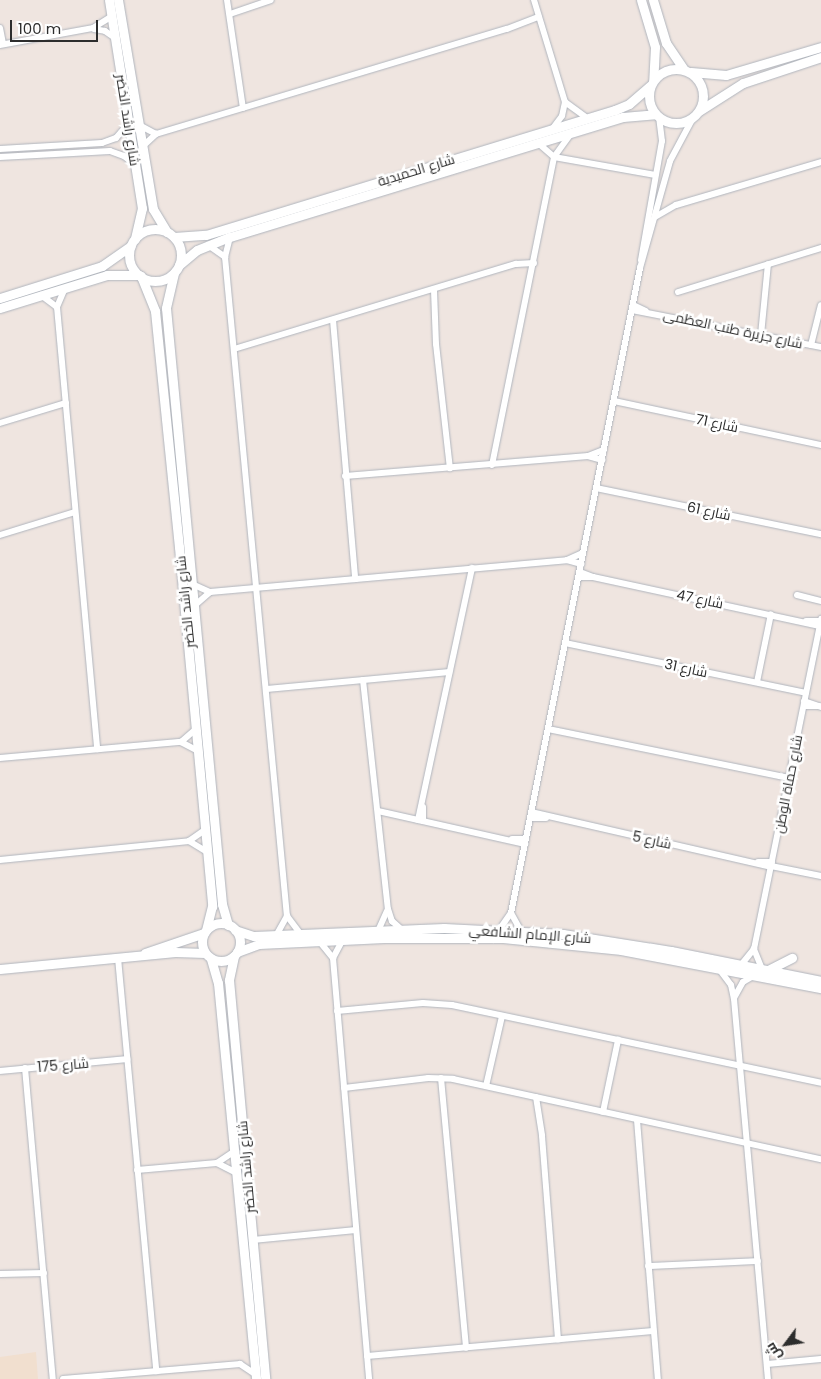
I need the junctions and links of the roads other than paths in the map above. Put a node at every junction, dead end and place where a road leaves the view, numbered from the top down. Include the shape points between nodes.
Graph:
1 (109, 0) edge
2 (118, 0) edge
3 (227, 0) edge
4 (270, 0) edge
5 (534, 0) edge
6 (641, 0) edge
7 (653, 0) edge
8 (229, 12) junction
9 (112, 16) junction
10 (539, 19) junction
11 (0, 28) edge
12 (93, 28) junction
13 (115, 38) junction
14 (2, 44) edge
15 (821, 47) edge
16 (821, 57) edge
17 (686, 71) junction
18 (652, 83) junction
19 (565, 102) junction
20 (245, 107) junction
21 (696, 115) junction
22 (657, 116) junction
23 (587, 118) junction
24 (608, 122) junction
25 (129, 123) junction
26 (139, 125) junction
27 (552, 129) junction
28 (571, 133) junction
29 (156, 134) junction
30 (601, 134) dead end
31 (538, 144) junction
32 (143, 146) junction
33 (47, 147) junction
34 (0, 149) edge
35 (46, 154) junction
36 (0, 157) edge
37 (554, 157) junction
38 (821, 162) edge
39 (136, 165) junction
40 (655, 175) junction
41 (660, 194) junction
42 (676, 206) junction
43 (655, 217) junction
44 (171, 235) junction
45 (230, 237) junction
46 (133, 242) junction
47 (207, 245) junction
48 (821, 248) edge
49 (225, 257) junction
50 (534, 263) junction
51 (768, 264) junction
52 (180, 265) junction
53 (640, 268) junction
54 (174, 273) junction
55 (140, 276) junction
56 (65, 288) junction
57 (431, 291) junction
58 (678, 292) dead end
59 (40, 296) junction
60 (0, 298) edge
61 (821, 305) edge
62 (57, 307) junction
63 (0, 308) edge
64 (632, 308) junction
65 (330, 321) junction
66 (758, 334) junction
67 (816, 346) edge
68 (234, 349) junction
69 (614, 401) junction
70 (66, 403) junction
71 (0, 423) edge
72 (821, 445) edge
73 (604, 450) junction
74 (588, 456) junction
75 (602, 460) junction
76 (494, 465) junction
77 (447, 468) junction
78 (346, 479) junction
79 (596, 488) junction
80 (75, 512) junction
81 (0, 534) edge
82 (821, 534) edge
83 (583, 553) junction
84 (568, 560) junction
85 (581, 564) junction
86 (469, 569) junction
87 (579, 574) junction
88 (355, 579) junction
89 (192, 584) junction
90 (256, 588) junction
91 (210, 592) junction
92 (797, 595) dead end
93 (821, 601) edge
94 (194, 606) junction
95 (771, 614) junction
96 (820, 625) edge
97 (565, 643) junction
98 (449, 672) junction
99 (366, 680) junction
100 (757, 682) junction
101 (267, 689) junction
102 (806, 692) junction
103 (804, 703) junction
104 (820, 706) edge
105 (197, 728) junction
106 (548, 729) junction
107 (181, 742) junction
108 (97, 749) junction
109 (199, 753) junction
110 (0, 758) edge
111 (789, 778) junction
112 (378, 814) junction
113 (531, 815) junction
114 (420, 821) junction
115 (206, 829) junction
116 (189, 841) junction
117 (526, 841) junction
118 (207, 853) junction
119 (0, 860) edge
120 (771, 865) junction
121 (821, 876) edge
122 (388, 910) junction
123 (511, 913) junction
124 (287, 916) junction
125 (232, 928) junction
126 (401, 929) junction
127 (500, 930) junction
128 (205, 931) junction
129 (378, 931) junction
130 (521, 931) junction
131 (300, 933) junction
132 (277, 934) junction
133 (342, 941) junction
134 (320, 942) junction
135 (754, 949) junction
136 (235, 954) junction
137 (136, 956) junction
138 (208, 956) junction
139 (118, 958) junction
140 (332, 958) junction
141 (792, 958) dead end
142 (741, 964) junction
143 (719, 968) junction
144 (0, 969) edge
145 (762, 971) junction
146 (821, 980) edge
147 (821, 988) edge
148 (734, 999) junction
149 (337, 1011) junction
150 (502, 1016) junction
151 (618, 1040) junction
152 (127, 1059) junction
153 (740, 1066) junction
154 (25, 1068) junction
155 (0, 1071) edge
156 (441, 1078) junction
157 (821, 1083) edge
158 (486, 1086) junction
159 (344, 1088) junction
160 (539, 1098) junction
161 (603, 1112) junction
162 (637, 1120) junction
163 (748, 1144) junction
164 (235, 1150) junction
165 (821, 1159) edge
166 (217, 1163) junction
167 (137, 1170) junction
168 (237, 1172) junction
169 (356, 1230) junction
170 (253, 1240) junction
171 (758, 1258) junction
172 (648, 1268) junction
173 (43, 1270) junction
174 (3, 1274) edge
175 (653, 1331) junction
176 (561, 1339) junction
177 (466, 1348) junction
178 (254, 1350) junction
179 (367, 1356) junction
180 (821, 1359) edge
181 (240, 1364) junction
182 (767, 1364) junction
183 (156, 1371) junction
184 (256, 1377) edge
185 (53, 1379) edge
186 (63, 1379) edge
187 (265, 1379) edge
188 (369, 1379) edge
189 (658, 1379) edge
190 (768, 1379) edge

1 - 9 street, شارع راشد الخضر
2 - 26 street, شارع راشد الخضر
3 - 8 street
4 - 8 street
5 - 10 street
6 - 18 street via 654,42
7 - 17 street via 666,43
8 - 20 street
9 - 12 street
9 - 13 street, شارع راشد الخضر
10 - 19 street
10 - 20 street
11 - 14 street
12 - 13 street
12 - 14 street
13 - 25 street, شارع راشد الخضر
15 - 17 street via 726,75
16 - 21 street via 743,83
17 - 18 street via 665,71
17 - 21 street via 699,81 702,90 703,100
18 - 22 street via 649,103
18 - 23 street, شارع الحميدية via 629,104
19 - 23 street
19 - 27 street via 562,116
20 - 29 street
21 - 22 street via 677,123
21 - 41 street via 674,151
22 - 24 street, شارع الحميدية via 634,114
22 - 40 street via 662,141
23 - 27 street, شارع الحميدية
24 - 28 street, شارع الحميدية
24 - 30 street
25 - 33 street via 120,135 107,142
25 - 39 street, شارع راشد الخضر
26 - 29 street
26 - 32 street, شارع راشد الخضر
27 - 44 street, شارع الحميدية via 206,234
28 - 31 street, شارع الحميدية
28 - 37 street
29 - 32 street
31 - 37 street
31 - 45 street, شارع الحميدية
32 - 44 street, شارع راشد الخضر via 153,208
33 - 34 street
33 - 35 street
35 - 36 street
35 - 39 street via 110,152 124,156
37 - 40 street
37 - 50 street
38 - 42 street
39 - 46 street, شارع راشد الخضر via 142,208
40 - 53 street
41 - 42 street via 665,201
41 - 43 street
42 - 43 street
43 - 53 street
44 - 46 street via 150,230
44 - 52 street via 181,250
45 - 47 street, شارع الحميدية
45 - 49 street
46 - 55 street via 130,258
46 - 60 street via 102,266
47 - 49 street
47 - 52 street, شارع الحميدية
48 - 51 street
49 - 68 street
50 - 57 street via 516,264
50 - 76 street
51 - 58 street
51 - 66 street
52 - 54 street
53 - 64 street
54 - 55 street via 154,281
54 - 89 street, شارع راشد الخضر via 166,308
55 - 56 street via 115,274
55 - 105 street, شارع راشد الخضر via 155,311
56 - 59 street
56 - 62 street
57 - 65 street
57 - 77 street
59 - 62 street
59 - 63 street
61 - 67 street
62 - 70 street
64 - 66 street, شارع جزيرة طنب العظمى
64 - 69 street
65 - 68 street
65 - 78 street
66 - 67 street, شارع جزيرة طنب العظمى
68 - 90 street
69 - 72 street, شارع 71
69 - 73 street
70 - 71 street
70 - 80 street
73 - 74 street
73 - 75 street
74 - 75 street
74 - 76 street
75 - 79 street
76 - 77 street
77 - 78 street
78 - 88 street
79 - 82 street, شارع 61
79 - 83 street
80 - 81 street
80 - 108 street
83 - 84 street
83 - 85 street
84 - 85 street
84 - 86 street
85 - 87 street
86 - 88 street
86 - 98 street
87 - 95 street, شارع 47
87 - 97 street
88 - 90 street
89 - 91 street
89 - 94 street, شارع راشد الخضر
90 - 91 street
90 - 101 street
91 - 94 street
92 - 93 street
94 - 125 street, شارع راشد الخضر via 222,904
95 - 96 street, شارع 47
95 - 100 street
96 - 102 street, شارع حماة الوطن
97 - 100 street, شارع 31
97 - 106 street
98 - 99 street
98 - 114 street
99 - 101 street
99 - 112 street
100 - 102 street, شارع 31
101 - 124 street
102 - 103 street, شارع حماة الوطن
103 - 104 street
103 - 111 street, شارع حماة الوطن
105 - 107 street
105 - 109 street, شارع راشد الخضر
106 - 111 street
106 - 113 street
107 - 108 street
107 - 109 street
108 - 110 street
109 - 115 street, شارع راشد الخضر
111 - 120 street, شارع حماة الوطن
112 - 114 street
112 - 122 street
113 - 117 street
113 - 120 street, شارع 5
114 - 117 street
115 - 116 street
115 - 118 street, شارع راشد الخضر
116 - 118 street
116 - 119 street
117 - 123 street
118 - 128 street, شارع راشد الخضر via 212,906
120 - 121 street, شارع 5
120 - 135 street, شارع حماة الوطن
122 - 126 street via 392,921
122 - 129 street
123 - 127 street
123 - 130 street
124 - 131 street
124 - 132 street
125 - 128 street via 214,925
125 - 132 street, شارع الإمام الشافعي via 250,935
125 - 136 street via 239,941
126 - 127 street, شارع الإمام الشافعي
126 - 129 street, شارع الإمام الشافعي
127 - 130 street, شارع الإمام الشافعي
128 - 137 street
128 - 138 street via 202,945
129 - 131 street, شارع الإمام الشافعي
130 - 142 street, شارع الإمام الشافعي via 622,942
131 - 132 street, شارع الإمام الشافعي
133 - 134 street, شارع الإمام الشافعي
133 - 140 street
133 - 143 street, شارع الإمام الشافعي via 444,936 533,940 621,950
134 - 136 street, شارع الإمام الشافعي via 254,945
134 - 140 street
135 - 142 street, شارع حماة الوطن
135 - 145 street
136 - 138 street via 225,961
136 - 170 street, شارع راشد الخضر via 229,980
137 - 138 street
137 - 139 street
138 - 164 street, شارع راشد الخضر via 218,983
139 - 144 street
139 - 152 street
140 - 149 street
141 - 145 street
142 - 145 street, شارع الإمام الشافعي
143 - 145 street, شارع الإمام الشافعي
143 - 148 street via 727,978
145 - 146 street, شارع الإمام الشافعي
145 - 147 street, شارع الإمام الشافعي
145 - 148 street via 743,982
148 - 153 street
149 - 150 street via 433,1003
149 - 159 street
150 - 151 street
150 - 158 street
151 - 153 street
151 - 161 street
152 - 154 street, شارع 175
152 - 167 street
153 - 157 street
153 - 163 street
154 - 155 street, شارع 175
154 - 173 street
156 - 158 street
156 - 159 street
156 - 177 street
158 - 160 street
159 - 169 street
160 - 161 street
160 - 176 street
161 - 162 street
162 - 163 street
162 - 172 street
163 - 165 street
163 - 171 street
164 - 166 street
164 - 168 street, شارع راشد الخضر
166 - 167 street
166 - 168 street
167 - 183 street
168 - 178 street, شارع راشد الخضر
169 - 170 street
169 - 179 street
170 - 187 street, شارع راشد الخضر
171 - 172 street
171 - 182 street
172 - 175 street
173 - 174 street
173 - 185 street
175 - 176 street
175 - 189 street
176 - 177 street
177 - 179 street
178 - 181 street
178 - 184 street, شارع راشد الخضر
179 - 188 street
180 - 182 street
181 - 183 street
181 - 184 street
182 - 190 street
183 - 186 street

